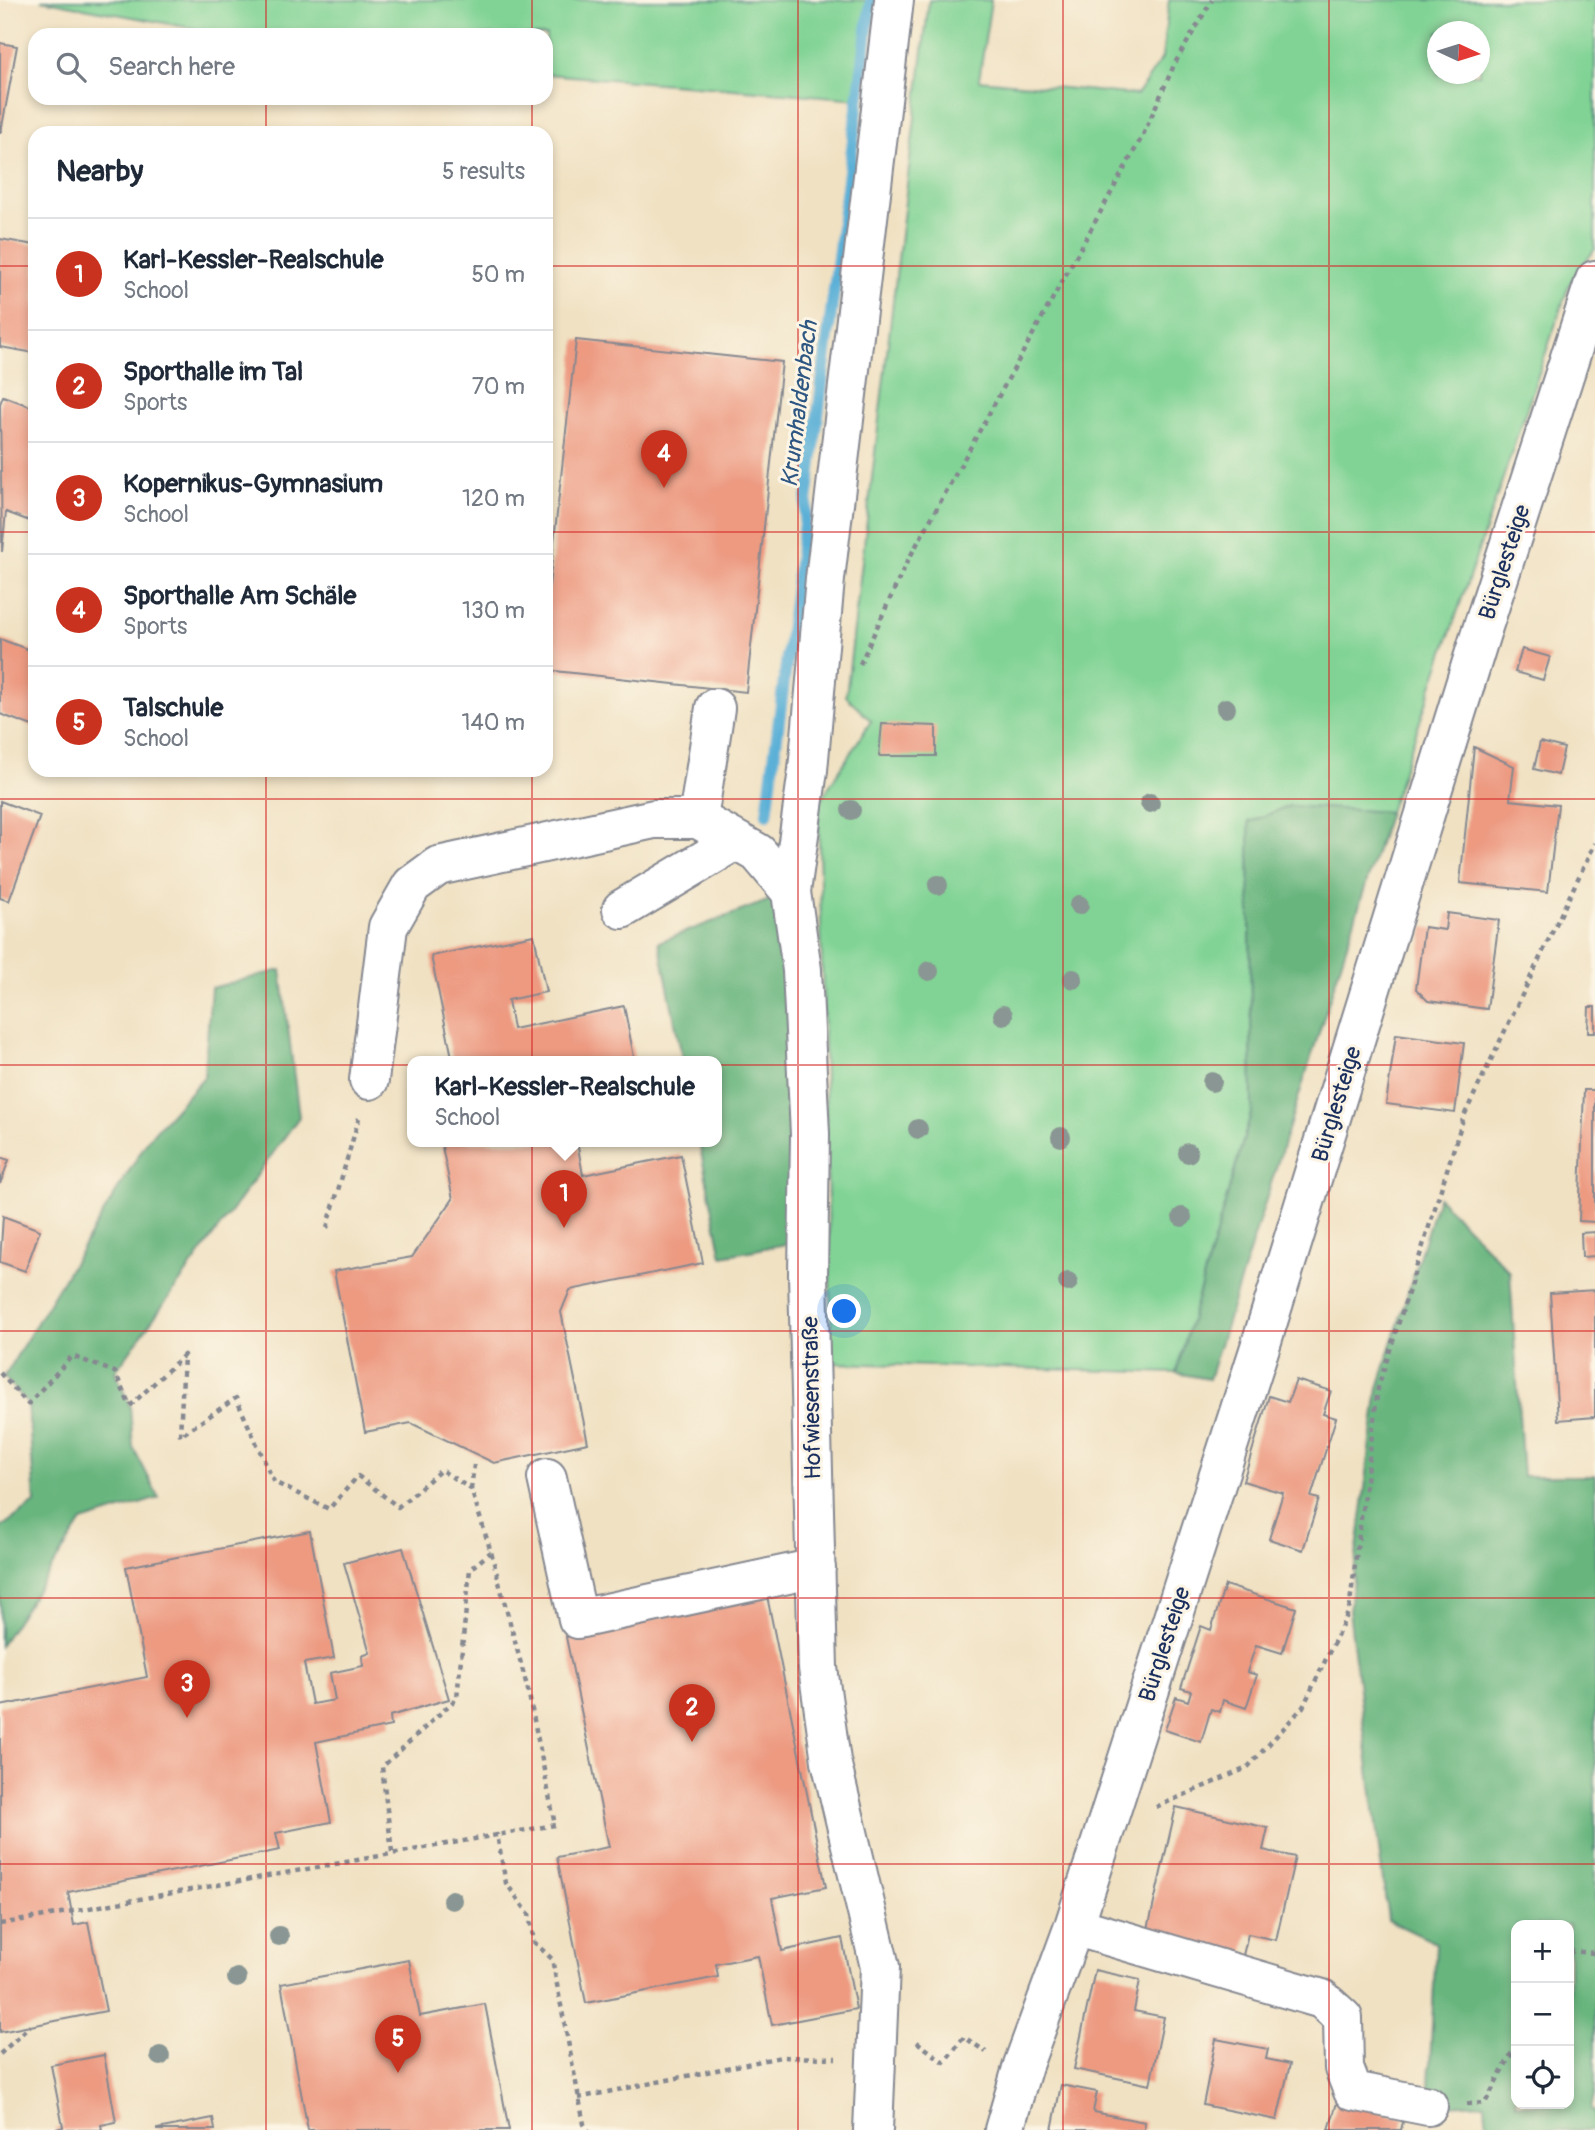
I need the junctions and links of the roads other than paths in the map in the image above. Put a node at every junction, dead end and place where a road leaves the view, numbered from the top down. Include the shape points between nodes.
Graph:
1 (894, 0) edge
2 (1595, 280) edge
3 (715, 708) dead end
4 (698, 819) junction
5 (736, 841) junction
6 (791, 892) junction
7 (621, 909) dead end
8 (369, 1080) road end
9 (547, 1478) dead end
10 (816, 1569) junction
11 (1074, 1926) junction
12 (1428, 2106) dead end
13 (873, 2130) edge
14 (1004, 2130) edge

1 - 6 street, Hofwiesenstraße
2 - 11 street, Bürglesteige
3 - 4 street
4 - 5 street
4 - 8 street via 654,819 438,866 412,885 388,927
5 - 6 street via 758,853
5 - 7 street
6 - 10 street, Hofwiesenstraße via 802,970 810,1134 808,1275
9 - 10 street via 578,1619
10 - 13 street, Hofwiesenstraße via 818,1668 831,1761 880,1967
11 - 12 street via 1322,1999 1343,2018 1344,2068 1353,2091
11 - 14 street, Bürglesteige

